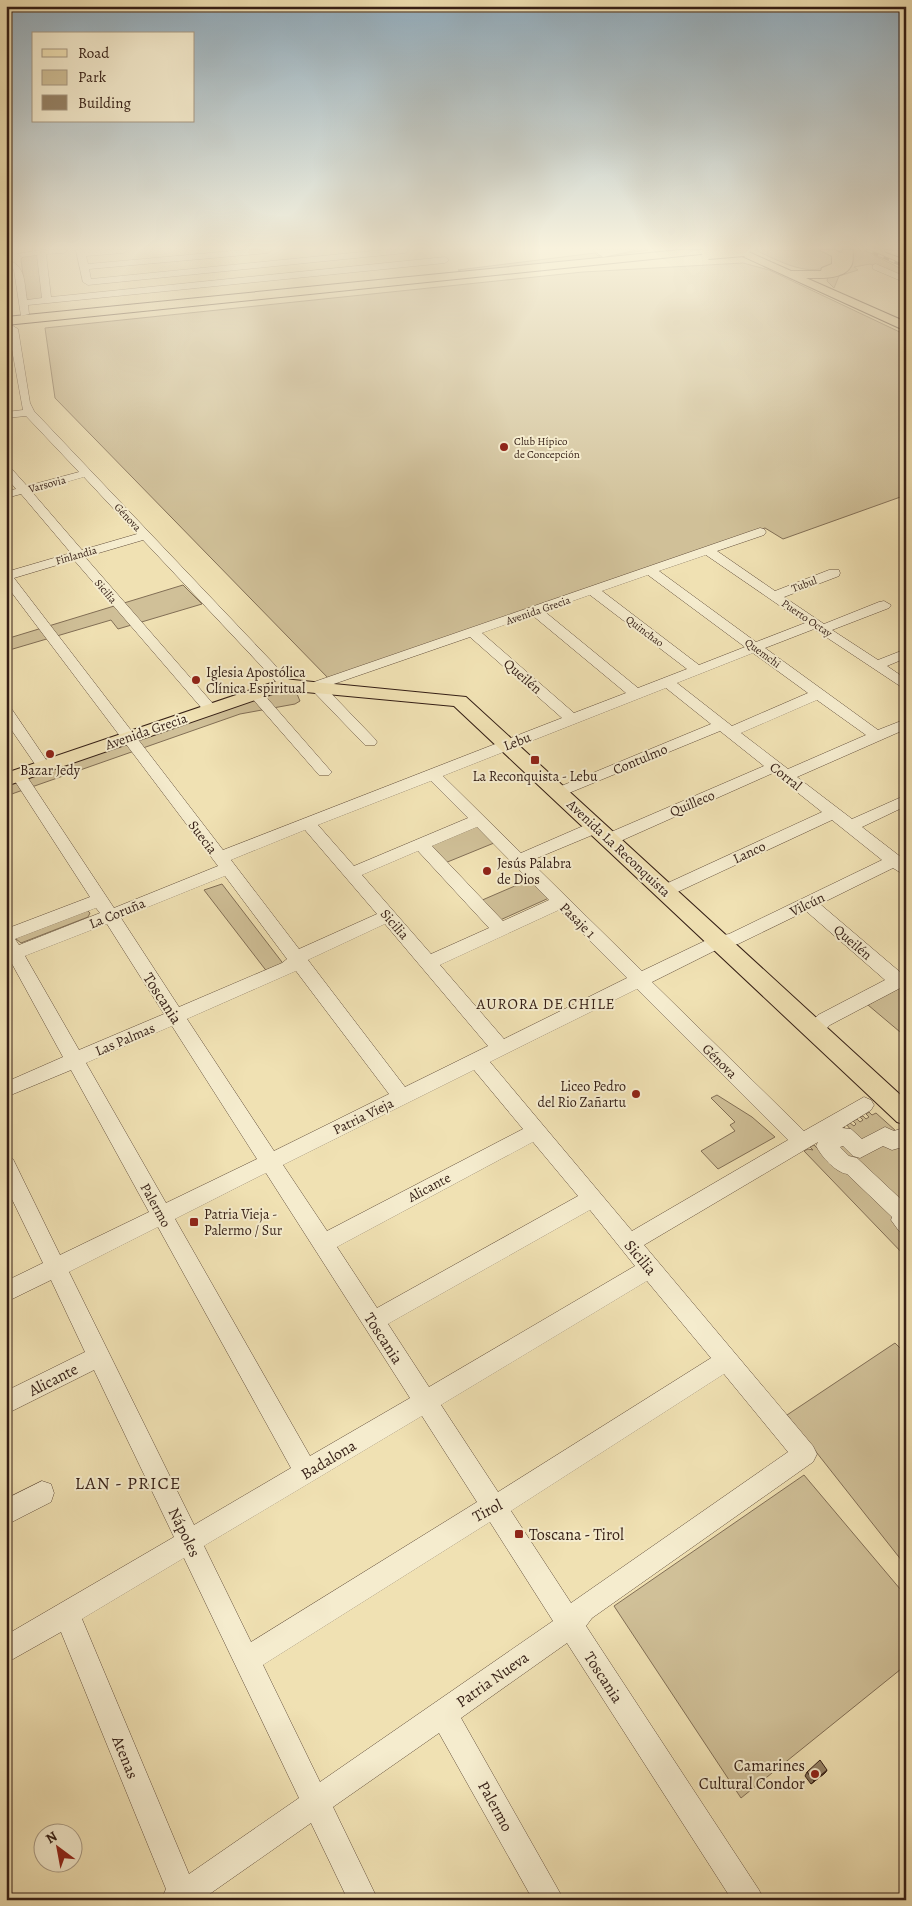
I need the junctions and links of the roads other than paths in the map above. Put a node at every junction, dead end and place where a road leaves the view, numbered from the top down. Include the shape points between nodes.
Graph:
1 (10, 339) edge
2 (12, 355) edge
3 (29, 412) junction
4 (6, 415) edge
5 (6, 469) edge
6 (87, 474) junction
7 (24, 490) junction
8 (6, 495) edge
9 (760, 532) dead end
10 (146, 535) junction
11 (708, 551) junction
12 (78, 555) junction
13 (650, 571) junction
14 (834, 573) dead end
15 (6, 576) edge
16 (593, 591) junction
17 (774, 596) junction
18 (884, 605) dead end
19 (535, 612) junction
20 (819, 626) junction
21 (474, 633) junction
22 (755, 648) junction
23 (906, 653) edge
24 (876, 666) junction
25 (697, 670) junction
26 (667, 682) junction
27 (286, 684) junction
28 (316, 686) junction
29 (906, 686) edge
30 (255, 693) junction
31 (636, 694) junction
32 (819, 694) junction
33 (210, 709) junction
34 (6, 711) edge
35 (572, 719) junction
36 (906, 723) edge
37 (726, 728) junction
38 (876, 736) junction
39 (128, 737) junction
40 (370, 742) dead end
41 (508, 744) junction
42 (44, 767) junction
43 (780, 771) junction
44 (324, 772) dead end
45 (433, 774) junction
46 (13, 778) edge
47 (559, 792) junction
48 (906, 800) edge
49 (833, 813) junction
50 (479, 820) junction
51 (308, 823) junction
52 (850, 826) junction
53 (603, 833) junction
54 (421, 844) junction
55 (519, 860) junction
56 (223, 864) junction
57 (900, 866) edge
58 (351, 873) junction
59 (665, 890) junction
60 (100, 900) junction
61 (560, 902) junction
62 (808, 903) junction
63 (110, 916) junction
64 (388, 916) junction
65 (500, 929) junction
66 (719, 941) junction
67 (8, 946) edge
68 (298, 961) junction
69 (428, 963) junction
70 (902, 979) edge
71 (639, 980) junction
72 (175, 1017) junction
73 (814, 1029) junction
74 (501, 1048) junction
75 (75, 1060) junction
76 (477, 1060) junction
77 (6, 1090) edge
78 (402, 1097) junction
79 (864, 1105) dead end
80 (906, 1115) edge
81 (536, 1131) junction
82 (802, 1142) junction
83 (906, 1142) edge
84 (269, 1162) junction
85 (6, 1165) edge
86 (593, 1198) junction
87 (162, 1215) junction
88 (906, 1225) edge
89 (630, 1243) junction
90 (322, 1244) junction
91 (56, 1267) junction
92 (650, 1268) junction
93 (6, 1292) edge
94 (373, 1321) junction
95 (99, 1356) junction
96 (727, 1360) junction
97 (425, 1402) junction
98 (6, 1403) edge
99 (805, 1454) joint
100 (306, 1472) junction
101 (42, 1493) dead end
102 (493, 1507) junction
103 (6, 1513) edge
104 (189, 1542) junction
105 (68, 1614) junction
106 (570, 1624) junction
107 (6, 1650) edge
108 (247, 1660) junction
109 (443, 1713) junction
110 (316, 1802) junction
111 (181, 1898) edge
112 (363, 1900) edge
113 (549, 1900) edge
114 (749, 1900) edge

1 - 2 street, Génova
2 - 3 street, Génova
3 - 4 street
3 - 6 street, Génova
5 - 7 street, Sicilia
6 - 7 street, Varsovia
6 - 10 street, Génova
7 - 8 street, Varsovia
7 - 12 street, Sicilia
9 - 11 street, Avenida Grecia
10 - 12 street, Finlandia
10 - 27 street, Génova
11 - 13 street, Avenida Grecia
11 - 17 street, Puerto Octay
12 - 15 street, Finlandia
12 - 33 street, Sicilia via 113,600 138,624
13 - 16 street, Avenida Grecia
13 - 22 street, Quemchi
14 - 17 street, Tubul
15 - 39 street, Suecia
16 - 19 street, Avenida Grecia
16 - 25 street, Quinchao
17 - 20 street, Puerto Octay
18 - 20 street, Lebu
19 - 21 street, Avenida Grecia
19 - 31 street
20 - 22 street, Lebu
20 - 24 street, Puerto Octay
21 - 28 street, Avenida Grecia
21 - 35 street, Queilén
22 - 25 street, Lebu
22 - 32 street, Quemchi
23 - 24 street
24 - 29 street, Puerto Octay
25 - 26 street, Lebu
26 - 31 street, Lebu
26 - 37 street, Corral
27 - 28 main road, Avenida La Reconquista
27 - 30 main road, Avenida Grecia
28 - 40 street
28 - 41 main road, Avenida La Reconquista via 459,702
30 - 33 main road, Avenida Grecia
30 - 44 street
31 - 35 street, Lebu
32 - 37 street, Contulmo
32 - 38 street, Quemchi
33 - 39 main road, Avenida Grecia
34 - 42 street
35 - 41 street, Lebu
36 - 38 street, Quilleco
37 - 43 street, Corral
37 - 47 street, Contulmo
38 - 43 street, Quilleco
39 - 42 main road, Avenida Grecia
39 - 56 street, Suecia
41 - 45 street, Lebu
41 - 47 main road, Avenida La Reconquista
42 - 46 main road, Avenida Grecia
43 - 49 street, Corral
43 - 53 street, Quilleco
45 - 50 street, Pasaje 1
45 - 51 street, Lebu
46 - 60 street, Toscania
47 - 53 main road, Avenida La Reconquista
48 - 52 street
49 - 52 street, Corral
49 - 59 street, Lanco
50 - 54 street
50 - 55 street, Pasaje 1
51 - 56 street, Lebu
51 - 58 street, Sicilia
52 - 57 street, Corral
53 - 55 street, Quilleco
53 - 59 main road, Avenida La Reconquista
54 - 58 street
54 - 65 street
55 - 61 street, Pasaje 1
56 - 63 street, La Coruña
56 - 68 street, Suecia
57 - 62 street, Vilcún
58 - 64 street, Sicilia
59 - 66 main road, Avenida La Reconquista
60 - 63 street, Toscania
60 - 67 street, La Coruña
61 - 65 street
61 - 71 street, Pasaje 1
62 - 66 street, Vilcún via 732,940
62 - 70 street, Queilén
63 - 67 street, La Coruña
63 - 72 street, Toscania
64 - 68 street via 304,954
64 - 69 street, Sicilia
65 - 69 street
66 - 71 street, Patria Vieja
66 - 73 main road, Avenida La Reconquista
67 - 75 street, Palermo
68 - 72 street, Las Palmas
68 - 78 street, Suecia
69 - 74 street, Sicilia
70 - 73 street via 824,1020
71 - 74 street, Patria Vieja
71 - 82 street, Génova
72 - 75 street, Las Palmas
72 - 84 street, Toscania
73 - 80 main road, Avenida La Reconquista
74 - 76 street, Patria Vieja
75 - 77 street, Las Palmas
75 - 87 street, Palermo
76 - 78 street, Patria Vieja
76 - 81 street, Sicilia
78 - 84 street, Patria Vieja
79 - 82 street
81 - 86 street, Sicilia
81 - 90 street, Alicante
82 - 89 street
83 - 88 street via 900,1137 892,1142 885,1135 860,1150 844,1135 826,1146 906,1217 901,1220
84 - 87 street, Patria Vieja
84 - 90 street, Toscania
85 - 91 street, Nápoles
86 - 89 street, Sicilia
86 - 94 street
87 - 91 street, Patria Vieja
87 - 100 street, Palermo
89 - 92 street, Sicilia
90 - 94 street, Toscania
91 - 93 street, Patria Vieja
91 - 95 street, Nápoles
92 - 96 street, Sicilia
92 - 97 street, Badalona
94 - 97 street, Toscania
95 - 98 street, Alicante
95 - 104 street, Nápoles
96 - 99 street, Sicilia
96 - 102 street, Tirol
97 - 100 street, Badalona
97 - 102 street, Toscania
99 - 106 street, Patria Nueva via 583,1609
100 - 104 street, Badalona
101 - 103 street
102 - 106 street, Toscania
102 - 108 street, Tirol
104 - 105 street, Badalona
104 - 108 street, Nápoles
105 - 107 street, Badalona
105 - 111 street, Atenas
106 - 109 street, Patria Nueva
106 - 114 street, Toscania
108 - 110 street, Nápoles
109 - 110 street, Patria Nueva
109 - 113 street, Palermo
110 - 111 street, Patria Nueva
110 - 112 street, Nápoles

